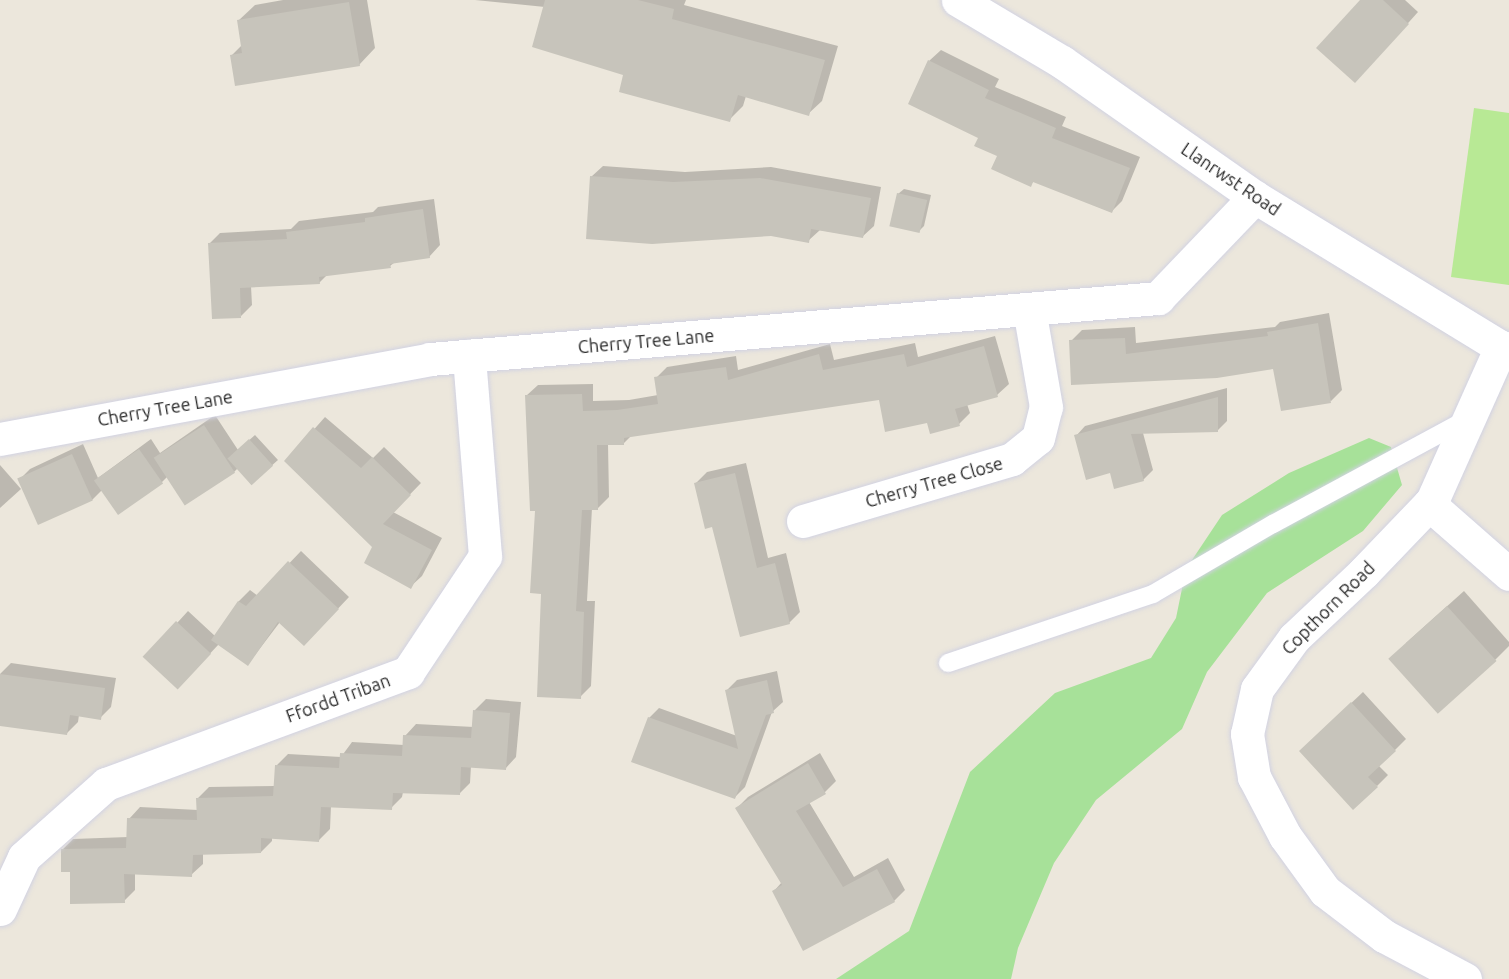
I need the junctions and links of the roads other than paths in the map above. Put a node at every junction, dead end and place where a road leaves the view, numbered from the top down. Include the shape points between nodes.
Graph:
1 (958, 0) edge
2 (1255, 197) junction
3 (1029, 309) junction
4 (1505, 348) edge
5 (469, 356) junction
6 (1470, 418) junction
7 (0, 438) edge
8 (1429, 504) junction
9 (803, 521) dead end
10 (1509, 574) edge
11 (948, 663) dead end
12 (0, 909) edge
13 (1465, 979) edge

1 - 2 street, Llanrwst Road via 1062,62
2 - 3 street, Cherry Tree Lane via 1158,298
2 - 4 street, Llanrwst Road
3 - 5 street, Cherry Tree Lane
3 - 9 street, Cherry Tree Close via 1046,407 1038,438 1012,459
4 - 6 street, Copthorn Road
5 - 7 street, Cherry Tree Lane via 430,359
5 - 12 street, Ffordd Triban via 485,555 408,672 105,784 24,858
6 - 8 street, Copthorn Road
6 - 11 lane via 1153,594
8 - 10 street
8 - 13 street, Copthorn Road via 1294,638 1257,689 1247,734 1254,777 1285,836 1325,891 1384,936

